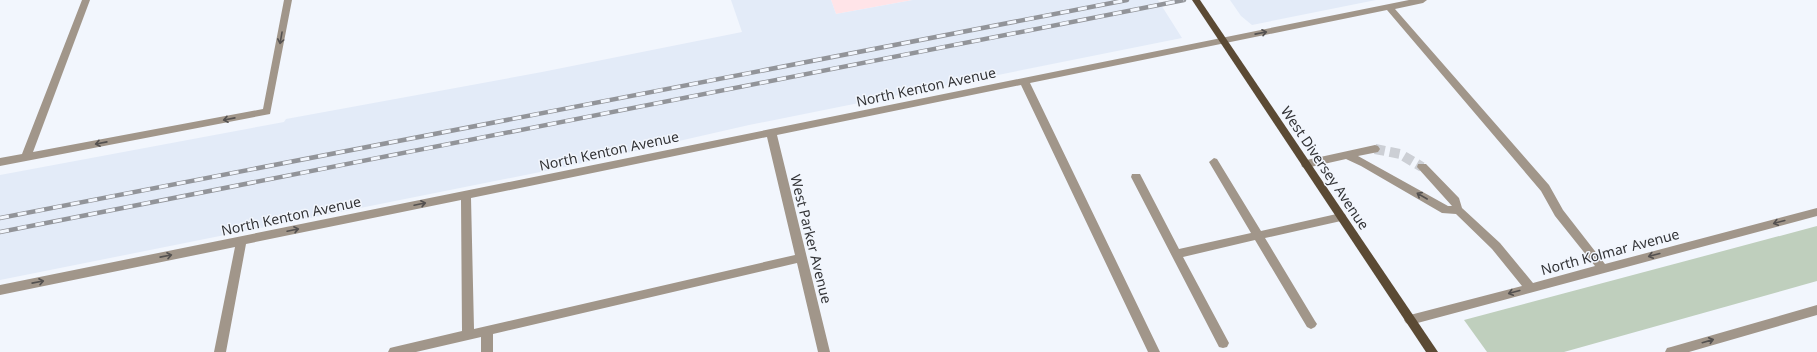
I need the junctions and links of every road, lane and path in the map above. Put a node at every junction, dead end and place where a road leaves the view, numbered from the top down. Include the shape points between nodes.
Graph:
1 (86, 0) edge
2 (288, 0) edge
3 (1196, 0) edge
4 (1423, 0) edge
5 (1389, 7) junction
6 (1223, 41) junction
7 (1024, 81) junction
8 (771, 132) junction
9 (1375, 149) tunnel mouth
10 (1346, 155) junction
11 (26, 157) junction
12 (0, 162) edge
13 (1214, 162) dead end
14 (1306, 164) junction
15 (1422, 167) tunnel mouth
16 (1136, 177) dead end
17 (466, 195) junction
18 (1458, 210) junction
19 (1817, 212) edge
20 (1341, 216) junction
21 (1258, 236) junction
22 (241, 241) junction
23 (1176, 254) junction
24 (801, 258) junction
25 (1603, 269) junction
26 (1531, 288) junction
27 (0, 290) edge
28 (1817, 310) edge
29 (1410, 320) junction
30 (1311, 324) dead end
31 (487, 330) junction
32 (468, 335) junction
33 (1223, 343) dead end
34 (220, 352) edge
35 (394, 352) edge
36 (487, 352) edge
37 (824, 352) edge
38 (1154, 352) edge
39 (1432, 352) edge
40 (1671, 352) edge

1 - 11 street
2 -> 11 street via 267,112
3 - 6 main road, West Diversey Avenue
4 - 5 street, North Kenton Avenue
6 -> 5 street, North Kenton Avenue
5 - 25 street via 1545,188 1559,213
6 - 7 street, North Kenton Avenue
6 - 14 main road, West Diversey Avenue
7 - 8 street, North Kenton Avenue
7 - 38 street
8 - 17 street, North Kenton Avenue
8 - 24 street, West Parker Avenue
9 - 10 street
10 - 14 street
18 -> 10 street via 1446,210
11 - 12 street
13 - 21 street
14 - 20 main road, West Diversey Avenue
15 - 18 street via 1455,201
16 - 23 street
22 -> 17 street, North Kenton Avenue
17 - 32 street
18 - 26 street via 1496,246
19 -> 25 street, North Kolmar Avenue
20 - 21 street
20 - 29 main road, West Diversey Avenue
21 - 23 street
21 - 30 street
27 -> 22 street, North Kenton Avenue
22 - 34 street
23 - 33 street
24 - 31 street
24 - 37 street, West Parker Avenue
25 - 26 street, North Kolmar Avenue
26 -> 29 street, North Kolmar Avenue
40 -> 28 street
29 - 39 main road, West Diversey Avenue
31 - 32 street
31 - 36 street
32 - 35 street

